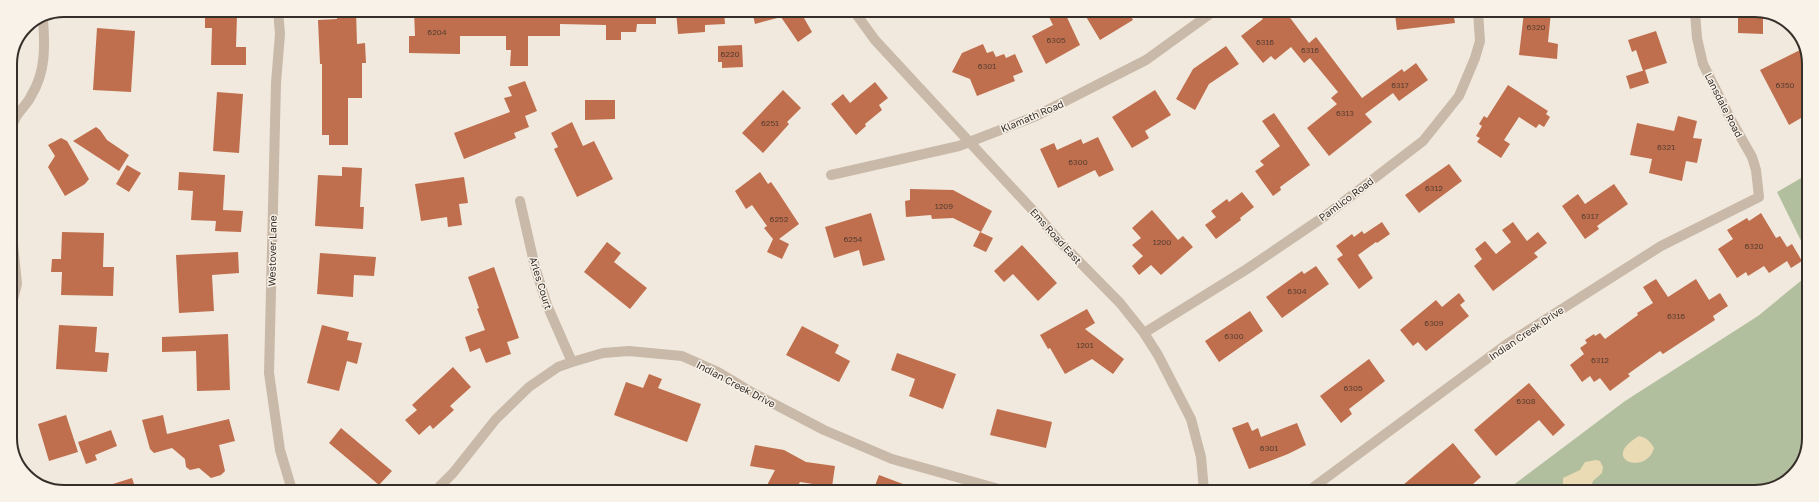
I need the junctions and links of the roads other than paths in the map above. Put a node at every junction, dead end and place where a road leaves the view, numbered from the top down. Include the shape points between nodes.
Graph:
1 (279, 17) edge
2 (858, 17) edge
3 (1206, 17) edge
4 (1478, 17) edge
5 (1695, 17) edge
6 (43, 22) edge
7 (17, 115) edge
8 (969, 142) junction
9 (831, 175) dead end
10 (1759, 197) joint
11 (520, 201) dead end
12 (1144, 333) junction
13 (572, 362) junction
14 (290, 485) edge
15 (441, 485) edge
16 (985, 485) edge
17 (1203, 485) edge
18 (1316, 485) edge

1 - 14 street, Westover Lane via 269,373 280,450
2 - 8 street, Ems Road East via 875,40
3 - 8 street, Klamath Road via 1146,60 1120,74 1036,116
4 - 12 street, Pamlico Road via 1480,41 1459,96 1423,141 1325,216 1247,269
5 - 10 street, Lansdale Road via 1703,64 1752,157
6 - 7 street via 45,46 39,82
8 - 9 street, Klamath Road
8 - 12 street, Ems Road East via 1059,241 1120,303
10 - 18 street, Indian Creek Drive via 1661,246 1507,344
11 - 13 street, Arles Court via 547,305
12 - 17 street, Ems Road East via 1191,419 1201,457
13 - 15 street, Indian Creek Drive via 558,367 529,387 496,418
13 - 16 street, Indian Creek Drive via 603,352 629,351 682,356 718,372 824,430 892,459

